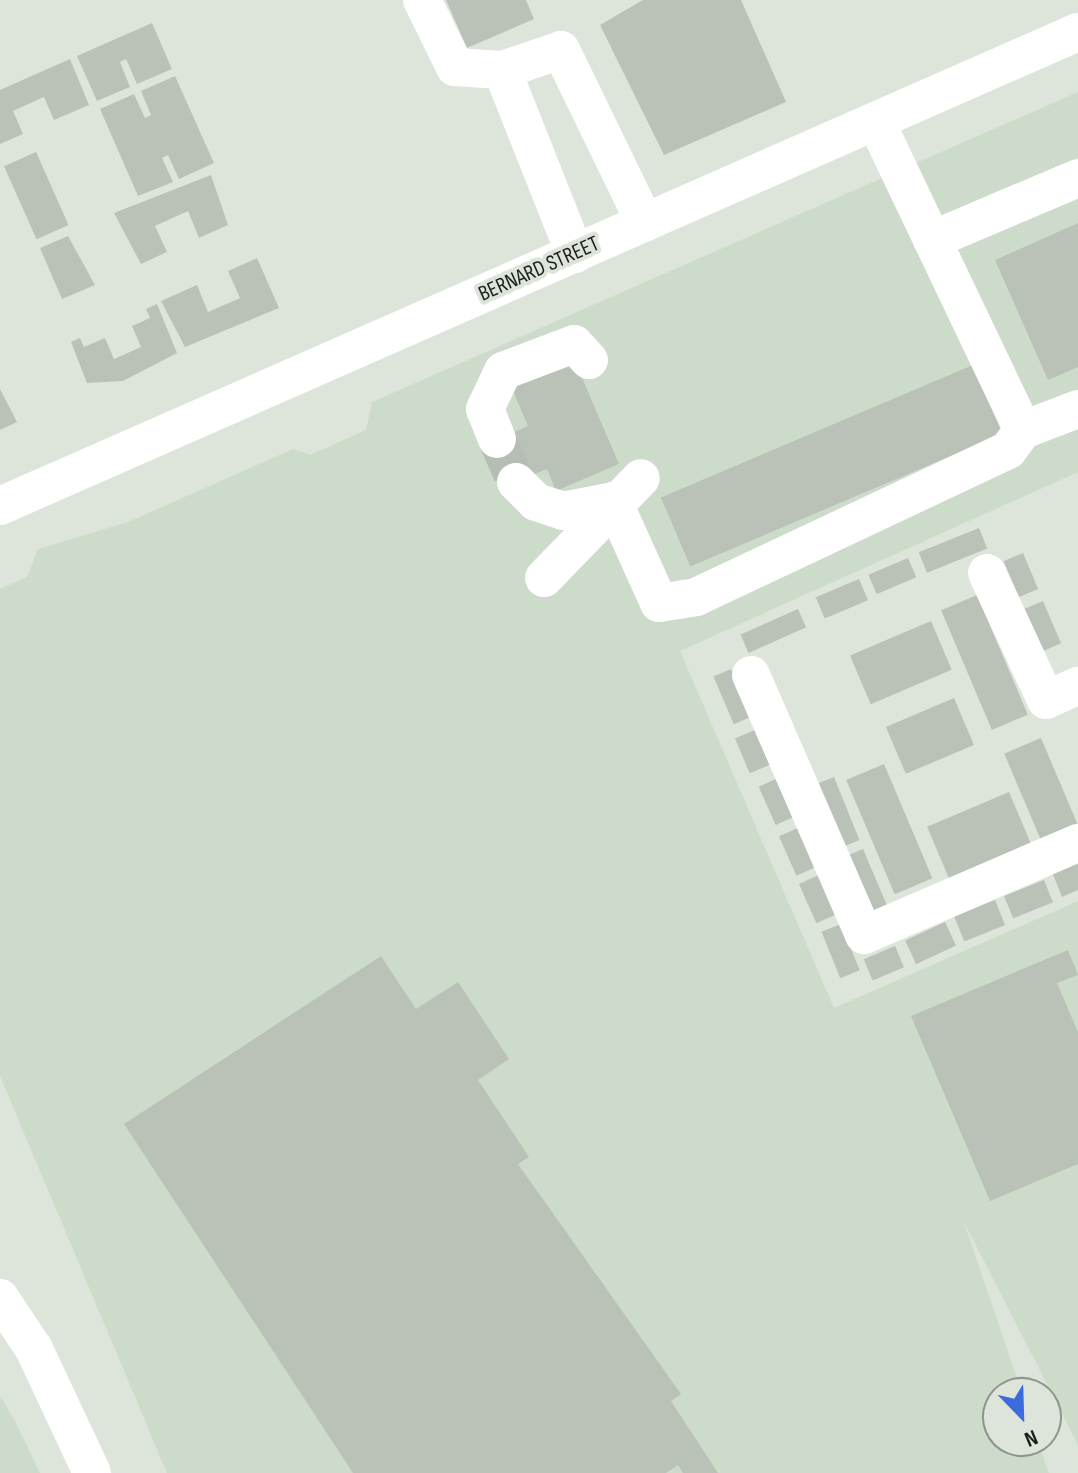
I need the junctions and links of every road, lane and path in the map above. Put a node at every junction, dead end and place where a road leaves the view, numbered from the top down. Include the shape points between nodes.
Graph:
1 (422, 0) edge
2 (1078, 32) edge
3 (502, 70) junction
4 (876, 122) junction
5 (1078, 178) edge
6 (645, 223) junction
7 (932, 240) junction
8 (575, 254) junction
9 (589, 360) dead end
10 (1078, 409) edge
11 (1023, 430) junction
12 (497, 439) tunnel mouth
13 (516, 482) tunnel mouth
14 (627, 490) junction
15 (0, 506) edge
16 (987, 573) dead end
17 (544, 578) dead end
18 (751, 675) dead end
19 (1078, 686) edge
20 (1078, 843) edge
21 (0, 1298) edge
22 (92, 1473) edge

1 - 3 street via 455,67
2 - 4 street, BERNARD STREET
3 - 6 street via 561,50
3 - 8 street
4 - 6 street, BERNARD STREET
4 - 7 street
5 - 7 street
6 - 8 street, BERNARD STREET
7 - 11 street
8 - 15 street, BERNARD STREET
9 - 12 street via 574,344 503,371 485,409
10 - 11 street
11 - 14 street via 1008,450 696,597 659,603
13 - 14 street via 536,502 563,511
14 - 17 street
16 - 19 street via 1046,700
18 - 20 street via 864,935
21 - 22 street via 52,1384

